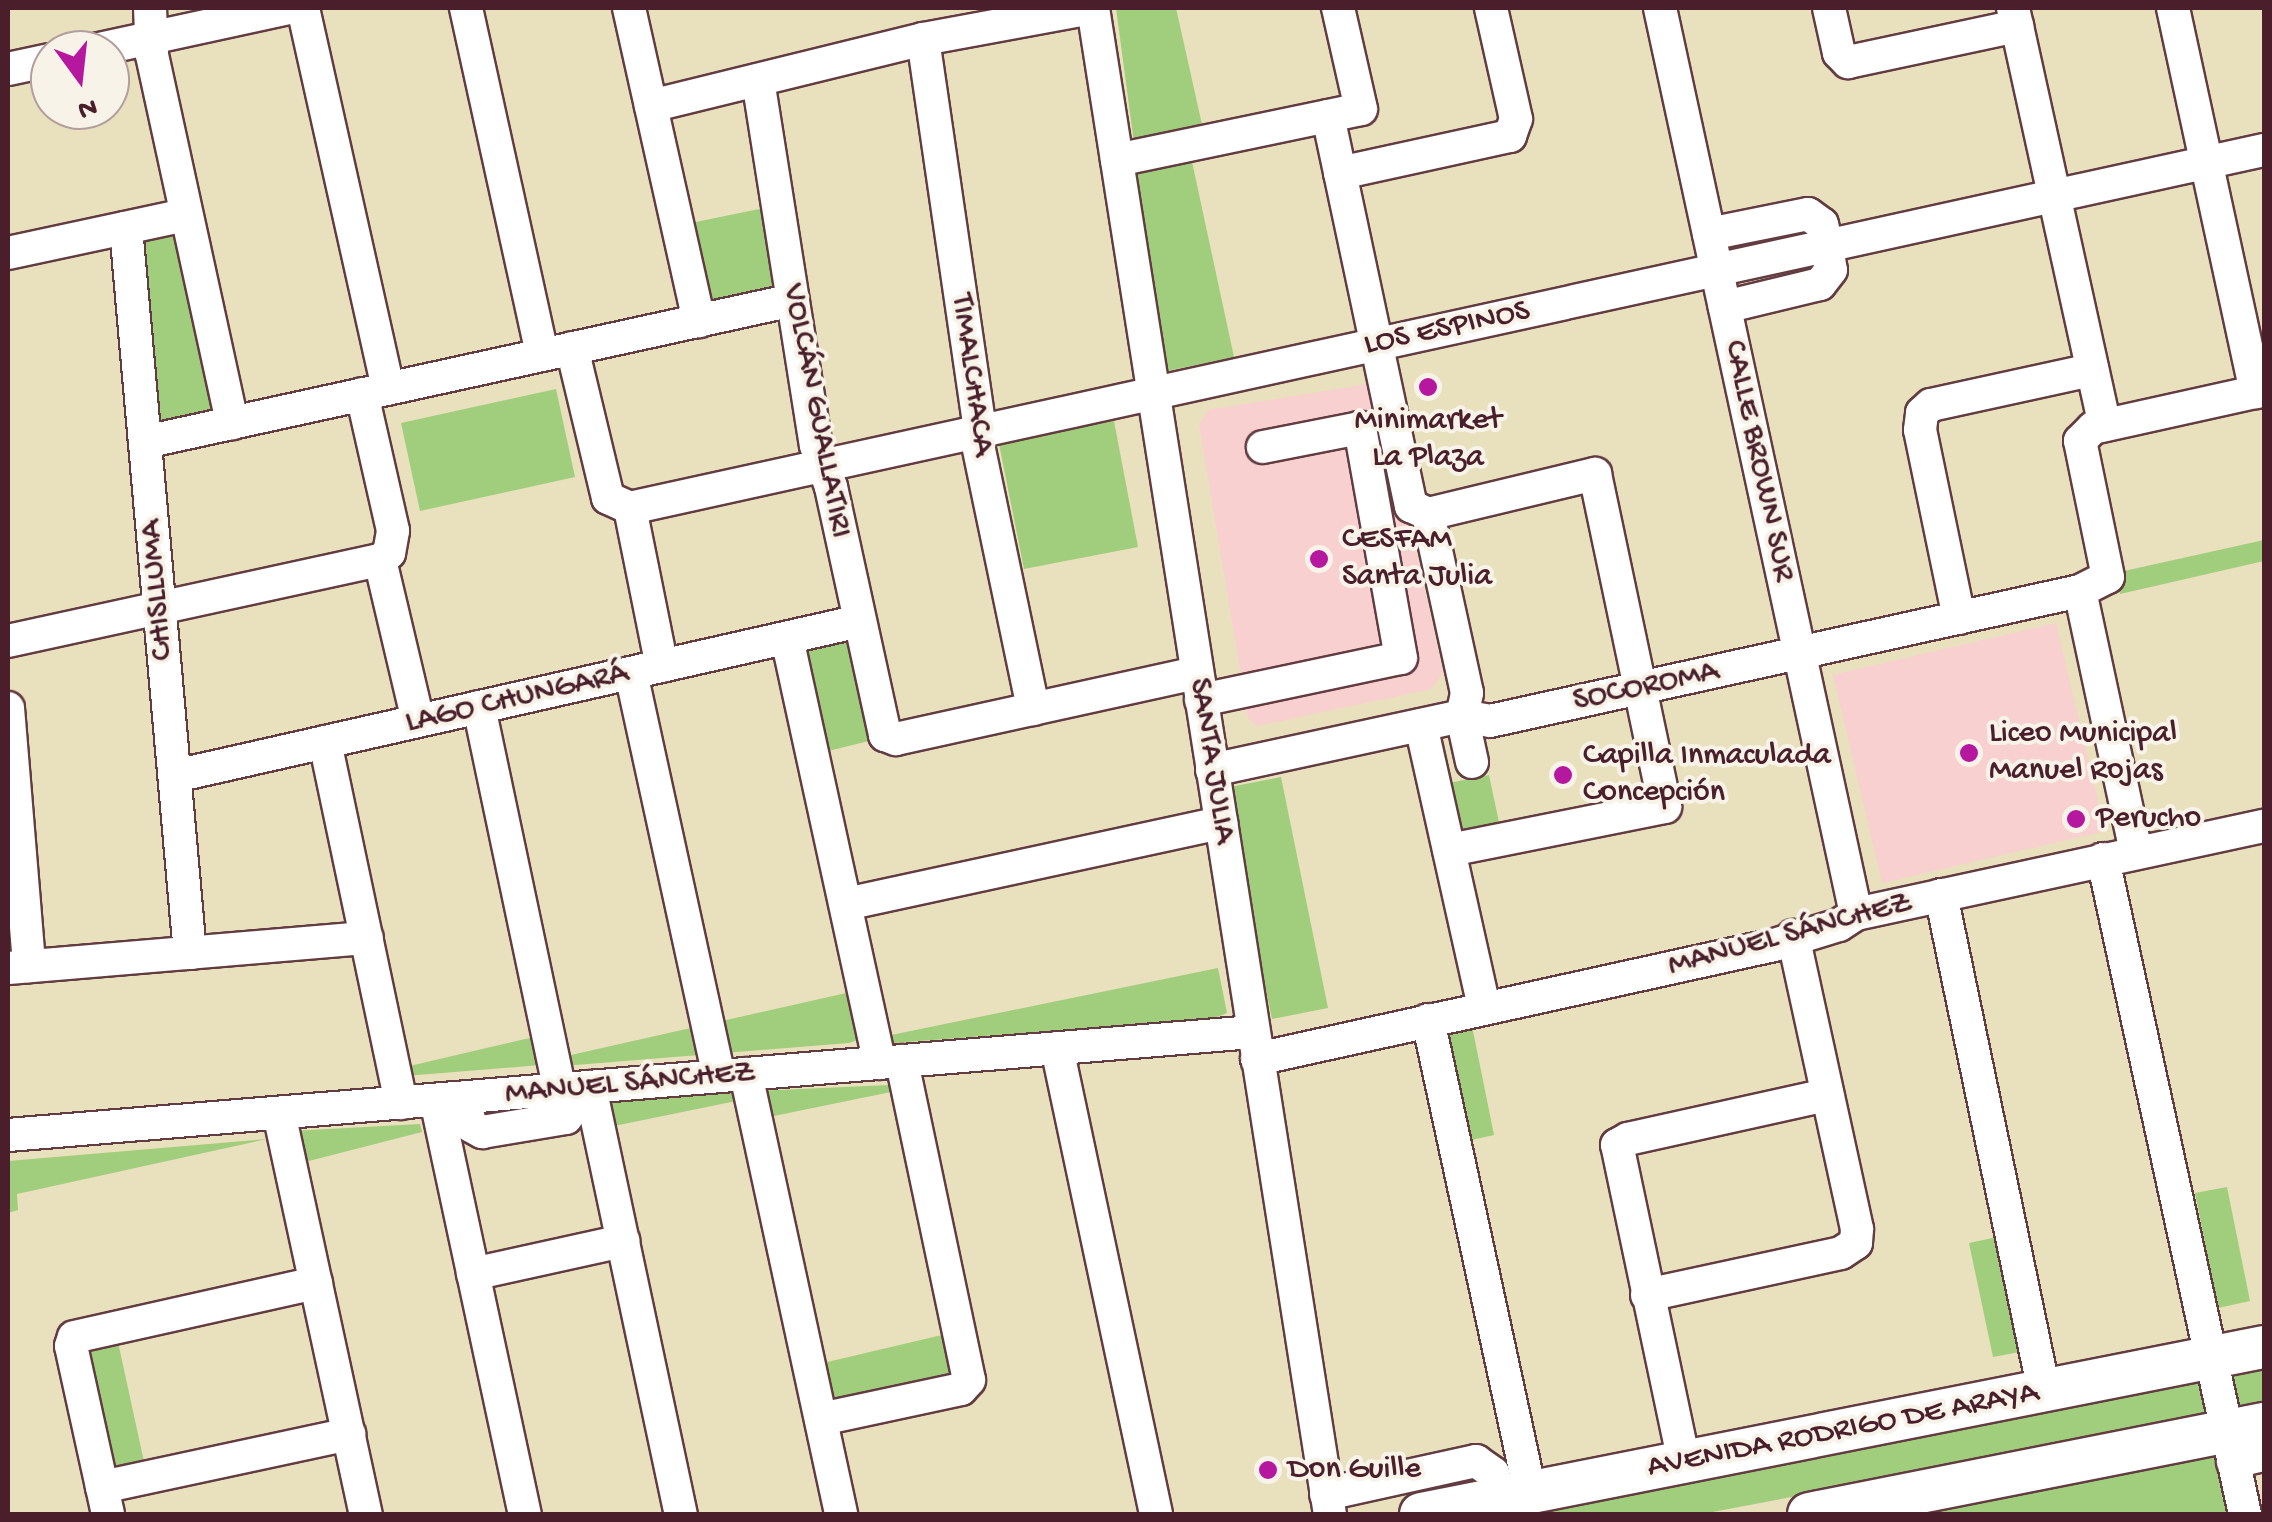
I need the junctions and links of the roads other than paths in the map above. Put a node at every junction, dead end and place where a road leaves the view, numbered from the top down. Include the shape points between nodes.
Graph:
1 (290, 8) edge
2 (303, 8) edge
3 (466, 8) edge
4 (629, 8) edge
5 (1093, 8) edge
6 (1338, 8) edge
7 (1491, 8) edge
8 (1660, 8) edge
9 (1829, 8) edge
10 (2173, 8) edge
11 (2000, 18) edge
12 (151, 23) edge
13 (923, 40) junction
14 (758, 80) junction
15 (651, 106) junction
16 (1328, 116) junction
17 (2264, 150) edge
18 (1116, 160) junction
19 (2207, 163) junction
20 (1340, 173) junction
21 (2054, 196) junction
22 (186, 215) junction
23 (126, 228) junction
24 (1709, 234) junction
25 (1828, 246) junction
26 (8, 253) edge
27 (1717, 270) junction
28 (793, 300) junction
29 (1725, 307) junction
30 (699, 321) junction
31 (1376, 344) junction
32 (557, 352) junction
33 (2092, 370) junction
34 (375, 391) junction
35 (2260, 391) edge
36 (1153, 393) junction
37 (232, 423) junction
38 (2105, 425) junction
39 (980, 431) junction
40 (145, 442) junction
41 (1263, 447) dead end
42 (823, 466) junction
43 (630, 508) junction
44 (1428, 514) junction
45 (380, 560) junction
46 (2080, 591) junction
47 (160, 607) junction
48 (1959, 618) junction
49 (860, 621) junction
50 (787, 638) junction
51 (8, 641) edge
52 (1800, 653) junction
53 (647, 669) junction
54 (1199, 686) junction
55 (1640, 688) junction
56 (479, 707) junction
57 (8, 708) edge
58 (1033, 709) junction
59 (1462, 716) junction
60 (418, 721) junction
61 (1421, 725) junction
62 (325, 742) junction
63 (1472, 762) dead end
64 (1212, 770) junction
65 (175, 776) junction
66 (1220, 823) junction
67 (2264, 828) edge
68 (1449, 850) junction
69 (2136, 852) junction
70 (2103, 859) junction
71 (1941, 895) junction
72 (846, 904) junction
73 (1856, 914) junction
74 (1793, 936) junction
75 (366, 938) junction
76 (190, 953) junction
77 (18, 967) edge
78 (1484, 1008) junction
79 (1428, 1020) junction
80 (1255, 1045) junction
81 (1057, 1048) junction
82 (891, 1062) junction
83 (732, 1075) junction
84 (574, 1088) junction
85 (1828, 1095) junction
86 (449, 1099) junction
87 (401, 1103) junction
88 (280, 1113) junction
89 (8, 1136) edge
90 (623, 1241) junction
91 (473, 1274) junction
92 (316, 1283) junction
93 (1647, 1295) junction
94 (2264, 1347) edge
95 (2210, 1357) junction
96 (2044, 1391) junction
97 (820, 1418) junction
98 (348, 1434) junction
99 (2247, 1443) edge
100 (1684, 1462) junction
101 (1515, 1496) junction
102 (105, 1501) edge
103 (1328, 1504) edge
104 (366, 1514) edge
105 (524, 1514) edge
106 (681, 1514) edge
107 (841, 1514) edge
108 (1156, 1514) edge
109 (1421, 1514) edge
110 (1808, 1514) edge
111 (2245, 1514) edge

1 - 12 street
2 - 34 street
3 - 32 street
4 - 15 street
5 - 13 street
5 - 18 street, SANTA JULIA
6 - 16 street via 1360,109
7 - 20 street via 1514,131
8 - 24 street, CALLE BROWN SUR
9 - 11 street via 1839,53 1848,62
10 - 19 street
11 - 21 street
12 - 22 street
13 - 14 street
13 - 39 street, TIMALCHACA
14 - 15 street
14 - 28 street, VOLCÁN GUALLATIRI
15 - 30 street
16 - 18 street
16 - 20 street
17 - 19 street, LOS ESPINOS
18 - 36 street, SANTA JULIA
19 - 21 street, LOS ESPINOS
19 - 35 street
20 - 31 street
21 - 25 street, LOS ESPINOS
21 - 33 street
22 - 23 street
22 - 37 street
23 - 26 street
23 - 40 street, CHISLLUMA
24 - 25 street via 1808,214 1822,224
24 - 27 street, CALLE BROWN SUR
25 - 27 street, LOS ESPINOS
25 - 29 street via 1831,270 1820,284
27 - 29 street, CALLE BROWN SUR
27 - 31 street, LOS ESPINOS
28 - 30 street
28 - 42 street, VOLCÁN GUALLATIRI
29 - 52 street, CALLE BROWN SUR
30 - 32 street
31 - 36 street, LOS ESPINOS
31 - 44 street via 1411,506
32 - 34 street
32 - 43 street via 608,498
33 - 38 street
33 - 48 street via 1922,413
34 - 37 street
34 - 45 street via 393,531 389,553
35 - 38 street
36 - 39 street, LOS ESPINOS
36 - 54 street, SANTA JULIA
37 - 40 street
38 - 46 street via 2086,430 2080,441 2108,577
39 - 42 street, LOS ESPINOS
39 - 58 street, TIMALCHACA
40 - 47 street, CHISLLUMA
41 - 54 street via 1360,428 1401,658
42 - 43 street, LOS ESPINOS
42 - 49 street, VOLCÁN GUALLATIRI
43 - 53 street
44 - 55 street via 1595,474
44 - 59 street via 1467,693
45 - 47 street
45 - 60 street
46 - 48 street, SOCOROMA
46 - 69 street
47 - 51 street
47 - 65 street, CHISLLUMA
48 - 52 street, SOCOROMA
49 - 50 street, LAGO CHUNGARÁ
49 - 58 street, VOLCÁN GUALLATIRI via 888,738
50 - 53 street, LAGO CHUNGARÁ
50 - 72 street
52 - 55 street, SOCOROMA
52 - 73 street, CALLE BROWN SUR
53 - 56 street, LAGO CHUNGARÁ
53 - 83 street
54 - 58 street
54 - 64 street, SANTA JULIA
55 - 59 street, SOCOROMA via 1490,721
55 - 68 street via 1665,807
56 - 60 street, LAGO CHUNGARÁ
56 - 84 street
57 - 77 street
59 - 61 street, SOCOROMA
59 - 63 street
60 - 62 street, LAGO CHUNGARÁ
61 - 64 street, SOCOROMA
61 - 68 street
62 - 65 street, LAGO CHUNGARÁ
62 - 75 street
64 - 66 street, SANTA JULIA
65 - 76 street, CHISLLUMA
66 - 72 street
66 - 80 street, SANTA JULIA
67 - 69 street, MANUEL SÁNCHEZ
68 - 78 street
69 - 70 street, MANUEL SÁNCHEZ
70 - 71 street, MANUEL SÁNCHEZ
70 - 95 street
71 - 73 street, MANUEL SÁNCHEZ
71 - 96 street
72 - 82 street
73 - 74 street, MANUEL SÁNCHEZ
74 - 78 street, MANUEL SÁNCHEZ
74 - 85 street
75 - 76 street
75 - 87 street
76 - 77 street
78 - 79 street, MANUEL SÁNCHEZ
79 - 80 street, MANUEL SÁNCHEZ
79 - 101 street
80 - 81 street, MANUEL SÁNCHEZ
80 - 103 street, SANTA JULIA
81 - 82 street, MANUEL SÁNCHEZ
81 - 108 street
82 - 83 street, MANUEL SÁNCHEZ
82 - 97 street via 969,1380 961,1388
83 - 84 street, MANUEL SÁNCHEZ
83 - 97 street
84 - 86 street, MANUEL SÁNCHEZ
84 - 90 street
85 - 93 street via 1857,1229 1852,1248
85 - 93 street via 1617,1145
86 - 87 street, MANUEL SÁNCHEZ
86 - 91 street
87 - 88 street, MANUEL SÁNCHEZ
88 - 89 street, MANUEL SÁNCHEZ
88 - 92 street
90 - 91 street
90 - 106 street
91 - 105 street
92 - 98 street
92 - 102 street via 74,1337
93 - 100 street
94 - 95 main road, AVENIDA RODRIGO DE ARAYA
95 - 96 main road, AVENIDA RODRIGO DE ARAYA
95 - 99 street
96 - 100 main road, AVENIDA RODRIGO DE ARAYA
97 - 107 street
98 - 102 street
98 - 104 street
99 - 110 main road
99 - 111 street
100 - 101 main road, AVENIDA RODRIGO DE ARAYA
101 - 103 street via 1476,1461
101 - 109 main road, AVENIDA RODRIGO DE ARAYA

